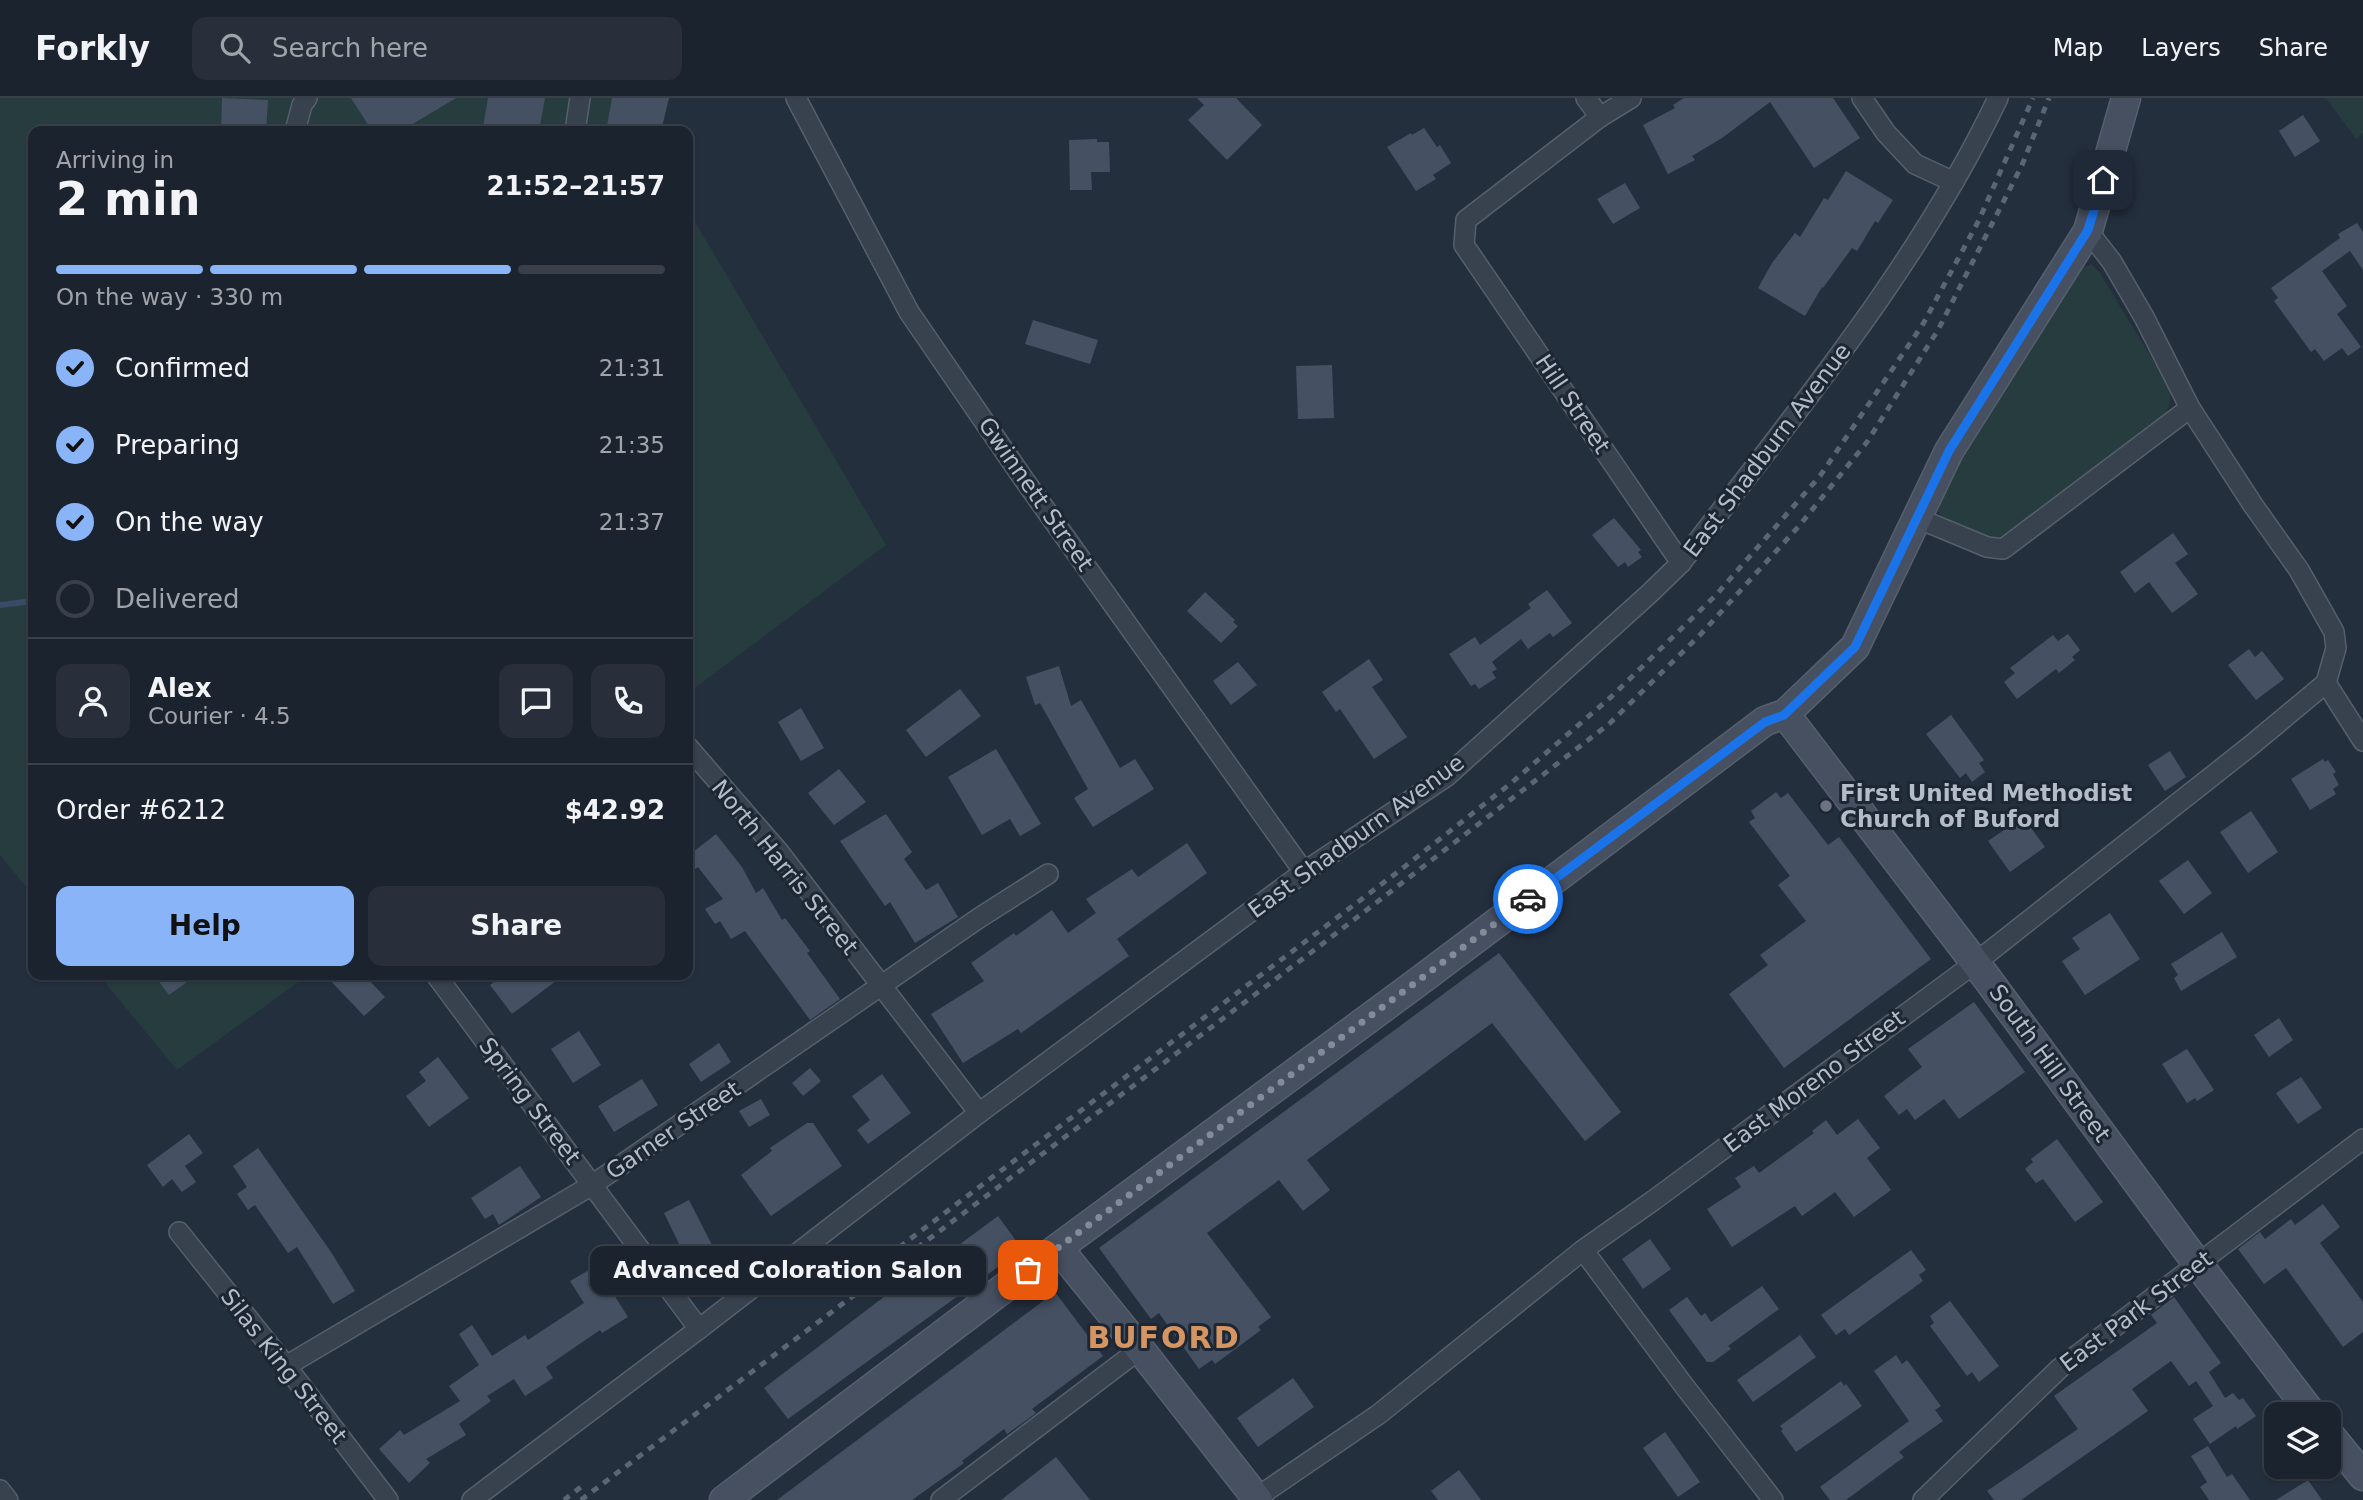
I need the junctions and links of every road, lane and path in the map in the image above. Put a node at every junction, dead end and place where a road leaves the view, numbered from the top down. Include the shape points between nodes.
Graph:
1 (307, 98) edge
2 (580, 98) edge
3 (796, 98) edge
4 (1586, 98) edge
5 (1631, 98) edge
6 (1862, 98) edge
7 (1998, 98) edge
8 (2126, 98) edge
9 (1600, 117) junction
10 (296, 126) edge
11 (576, 126) edge
12 (1954, 181) junction
13 (2088, 230) junction
14 (2190, 408) junction
15 (1917, 517) junction
16 (1681, 563) junction
17 (2326, 683) junction
18 (1784, 715) junction
19 (2363, 741) edge
20 (693, 753) edge
21 (1304, 872) junction
22 (1048, 874) dead end
23 (1975, 963) junction
24 (440, 980) edge
25 (880, 988) junction
26 (979, 1114) junction
27 (2363, 1139) edge
28 (592, 1185) junction
29 (179, 1233) dead end
30 (1058, 1248) junction
31 (1583, 1250) junction
32 (2197, 1264) junction
33 (699, 1329) junction
34 (1140, 1349) junction
35 (286, 1366) junction
36 (2303, 1402) edge
37 (2341, 1449) edge
38 (2363, 1476) edge
39 (0, 1490) edge
40 (1256, 1499) edge
41 (8, 1500) edge
42 (388, 1500) edge
43 (472, 1500) edge
44 (724, 1500) edge
45 (941, 1500) edge
46 (1773, 1500) edge
47 (1923, 1500) edge

1 - 10 street
2 - 11 street
3 - 21 street, Gwinnett Street via 909,312
4 - 9 street
5 - 9 street
6 - 12 street via 1915,164
7 - 12 street, East Shadburn Avenue
8 - 13 street
9 - 16 street, Hill Street via 1466,220 1464,245
12 - 16 street, East Shadburn Avenue via 1868,317
13 - 14 street via 2144,317
13 - 15 street via 1949,451
14 - 15 street via 2003,549 1987,547
14 - 17 street via 2300,570 2334,632 2336,648
15 - 18 street via 1855,647
16 - 21 street, East Shadburn Avenue via 1447,776
17 - 19 street
17 - 23 street, East Moreno Street
18 - 23 street, South Hill Street
18 - 30 street via 1765,722
20 - 25 street, North Harris Street via 779,852
21 - 26 street, East Shadburn Avenue
22 - 25 street, Garner Street
23 - 31 street, East Moreno Street
23 - 32 street, South Hill Street
24 - 28 street, Spring Street
25 - 26 street, North Harris Street
25 - 28 street, Garner Street
26 - 33 street, East Shadburn Avenue
27 - 32 street, East Park Street
28 - 33 street, Spring Street
28 - 35 street, Garner Street
29 - 35 street, Silas King Street
30 - 34 street
30 - 44 street
31 - 40 street, East Moreno Street via 1379,1414
31 - 46 street
32 - 36 street, South Hill Street
32 - 47 street, East Park Street via 2060,1368
33 - 43 street, East Shadburn Avenue
34 - 40 street
34 - 45 street
35 - 42 street, Silas King Street
37 - 38 street
39 - 41 street

